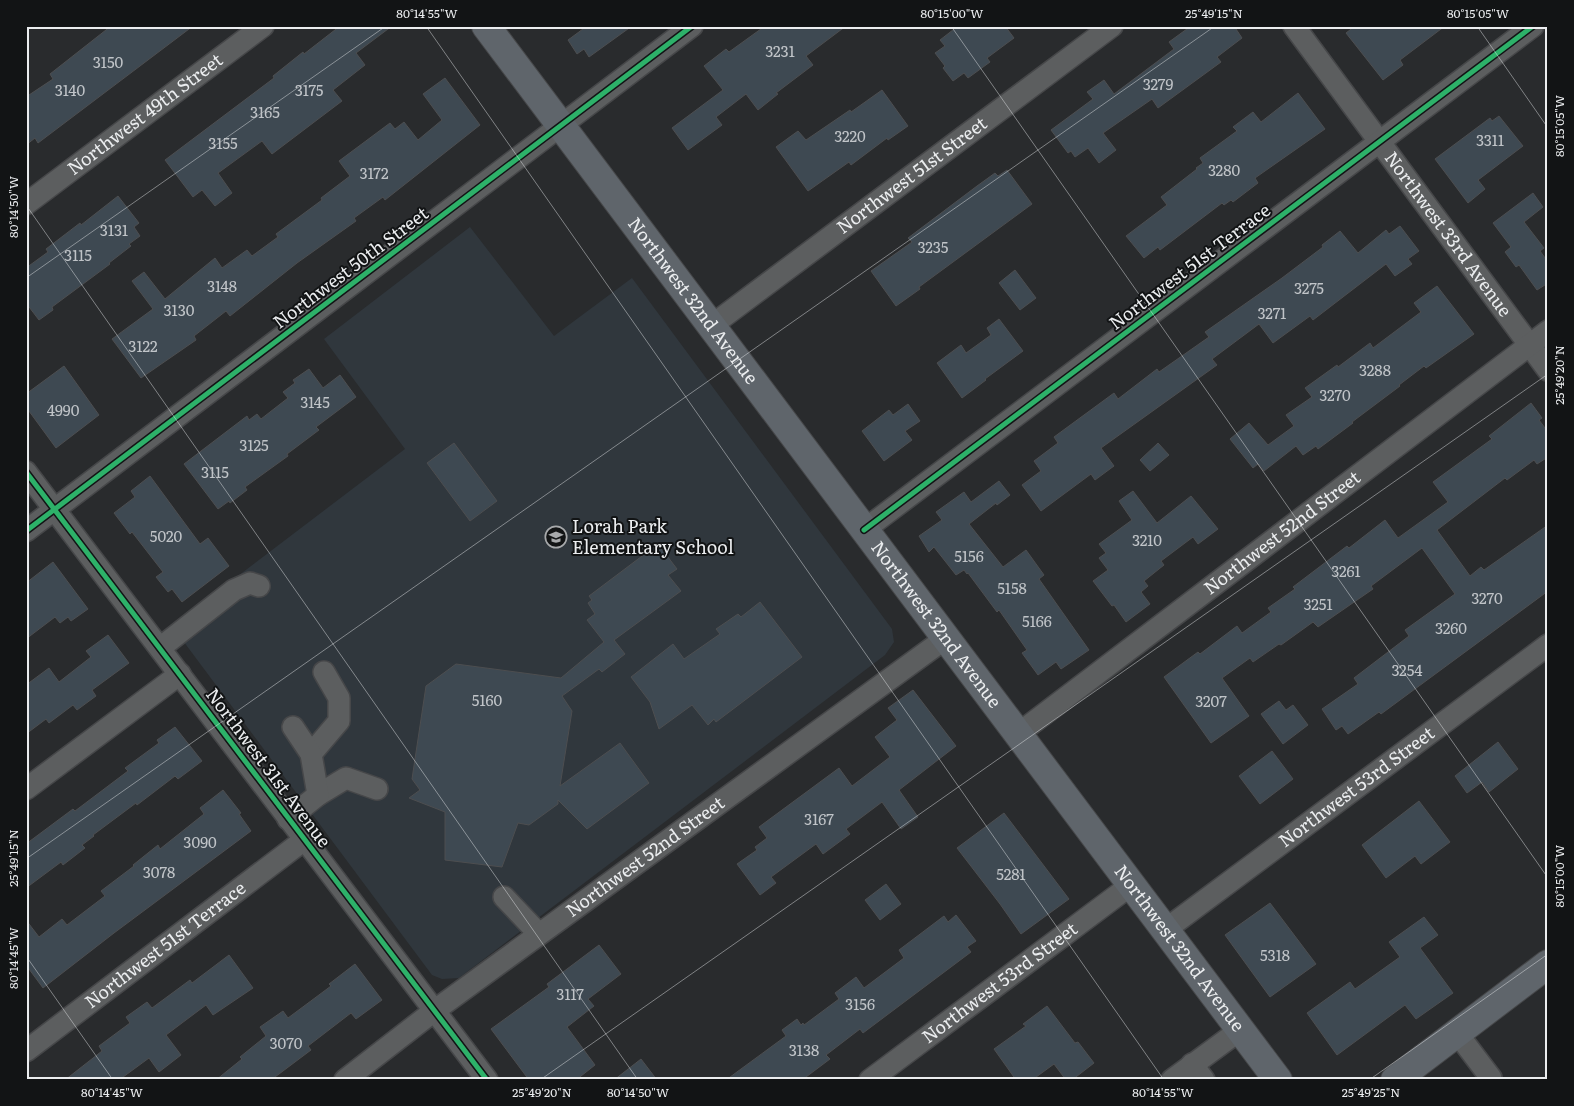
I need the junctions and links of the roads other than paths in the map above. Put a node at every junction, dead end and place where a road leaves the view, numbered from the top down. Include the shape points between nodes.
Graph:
1 (263, 26) edge
2 (486, 26) edge
3 (692, 26) edge
4 (1112, 26) edge
5 (1294, 26) edge
6 (1533, 26) edge
7 (561, 126) junction
8 (1380, 142) junction
9 (26, 204) edge
10 (711, 326) junction
11 (1548, 331) edge
12 (1528, 345) junction
13 (1548, 370) edge
14 (26, 472) edge
15 (54, 510) junction
16 (864, 530) junction
17 (26, 531) edge
18 (259, 586) dead end
19 (946, 638) junction
20 (1548, 645) edge
21 (160, 648) junction
22 (324, 672) dead end
23 (180, 674) junction
24 (293, 726) dead end
25 (1018, 734) junction
26 (312, 754) junction
27 (26, 789) edge
28 (377, 789) dead end
29 (318, 795) junction
30 (288, 819) junction
31 (304, 840) junction
32 (1132, 885) junction
33 (504, 897) dead end
34 (1165, 930) junction
35 (539, 934) junction
36 (1548, 964) edge
37 (434, 1010) junction
38 (1240, 1030) junction
39 (1457, 1033) junction
40 (26, 1050) edge
41 (1198, 1072) edge
42 (1491, 1078) dead end
43 (345, 1080) edge
44 (487, 1080) edge
45 (870, 1080) edge
46 (1172, 1080) edge
47 (1278, 1080) edge
48 (1395, 1080) edge

1 - 9 street, Northwest 49th Street
2 - 7 main road, Northwest 32nd Avenue
3 - 7 street, Northwest 50th Street
4 - 10 street, Northwest 51st Street
5 - 8 street, Northwest 33rd Avenue
6 - 8 street, Northwest 51st Terrace
7 - 10 main road, Northwest 32nd Avenue
7 - 15 street, Northwest 50th Street
8 - 12 street, Northwest 33rd Avenue
8 - 16 street, Northwest 51st Terrace
10 - 16 main road, Northwest 32nd Avenue
11 - 12 street, Northwest 52nd Street
12 - 13 street, Northwest 33rd Avenue
12 - 25 street, Northwest 52nd Street
14 - 15 street, Northwest 31st Avenue
15 - 17 street, Northwest 50th Street
15 - 21 street, Northwest 31st Avenue
16 - 19 main road, Northwest 32nd Avenue
18 - 21 street via 250,583 234,590
19 - 25 main road, Northwest 32nd Avenue
19 - 35 street, Northwest 52nd Street
20 - 34 street, Northwest 53rd Street
21 - 23 street, Northwest 31st Avenue
22 - 26 street via 339,698 339,720
23 - 27 street
23 - 30 street, Northwest 31st Avenue
24 - 26 street
25 - 32 main road, Northwest 32nd Avenue
26 - 29 street
28 - 29 street via 346,778
29 - 30 street
30 - 31 street, Northwest 31st Avenue
31 - 37 street, Northwest 31st Avenue
31 - 40 street, Northwest 51st Terrace
32 - 34 main road, Northwest 32nd Avenue
32 - 45 street, Northwest 53rd Street
33 - 35 street
34 - 38 main road, Northwest 32nd Avenue
35 - 37 street, Northwest 52nd Street
36 - 39 main road
37 - 43 street, Northwest 52nd Street
37 - 44 street, Northwest 31st Avenue
38 - 41 street
38 - 47 main road, Northwest 32nd Avenue
39 - 42 street
39 - 48 main road
41 - 46 street

